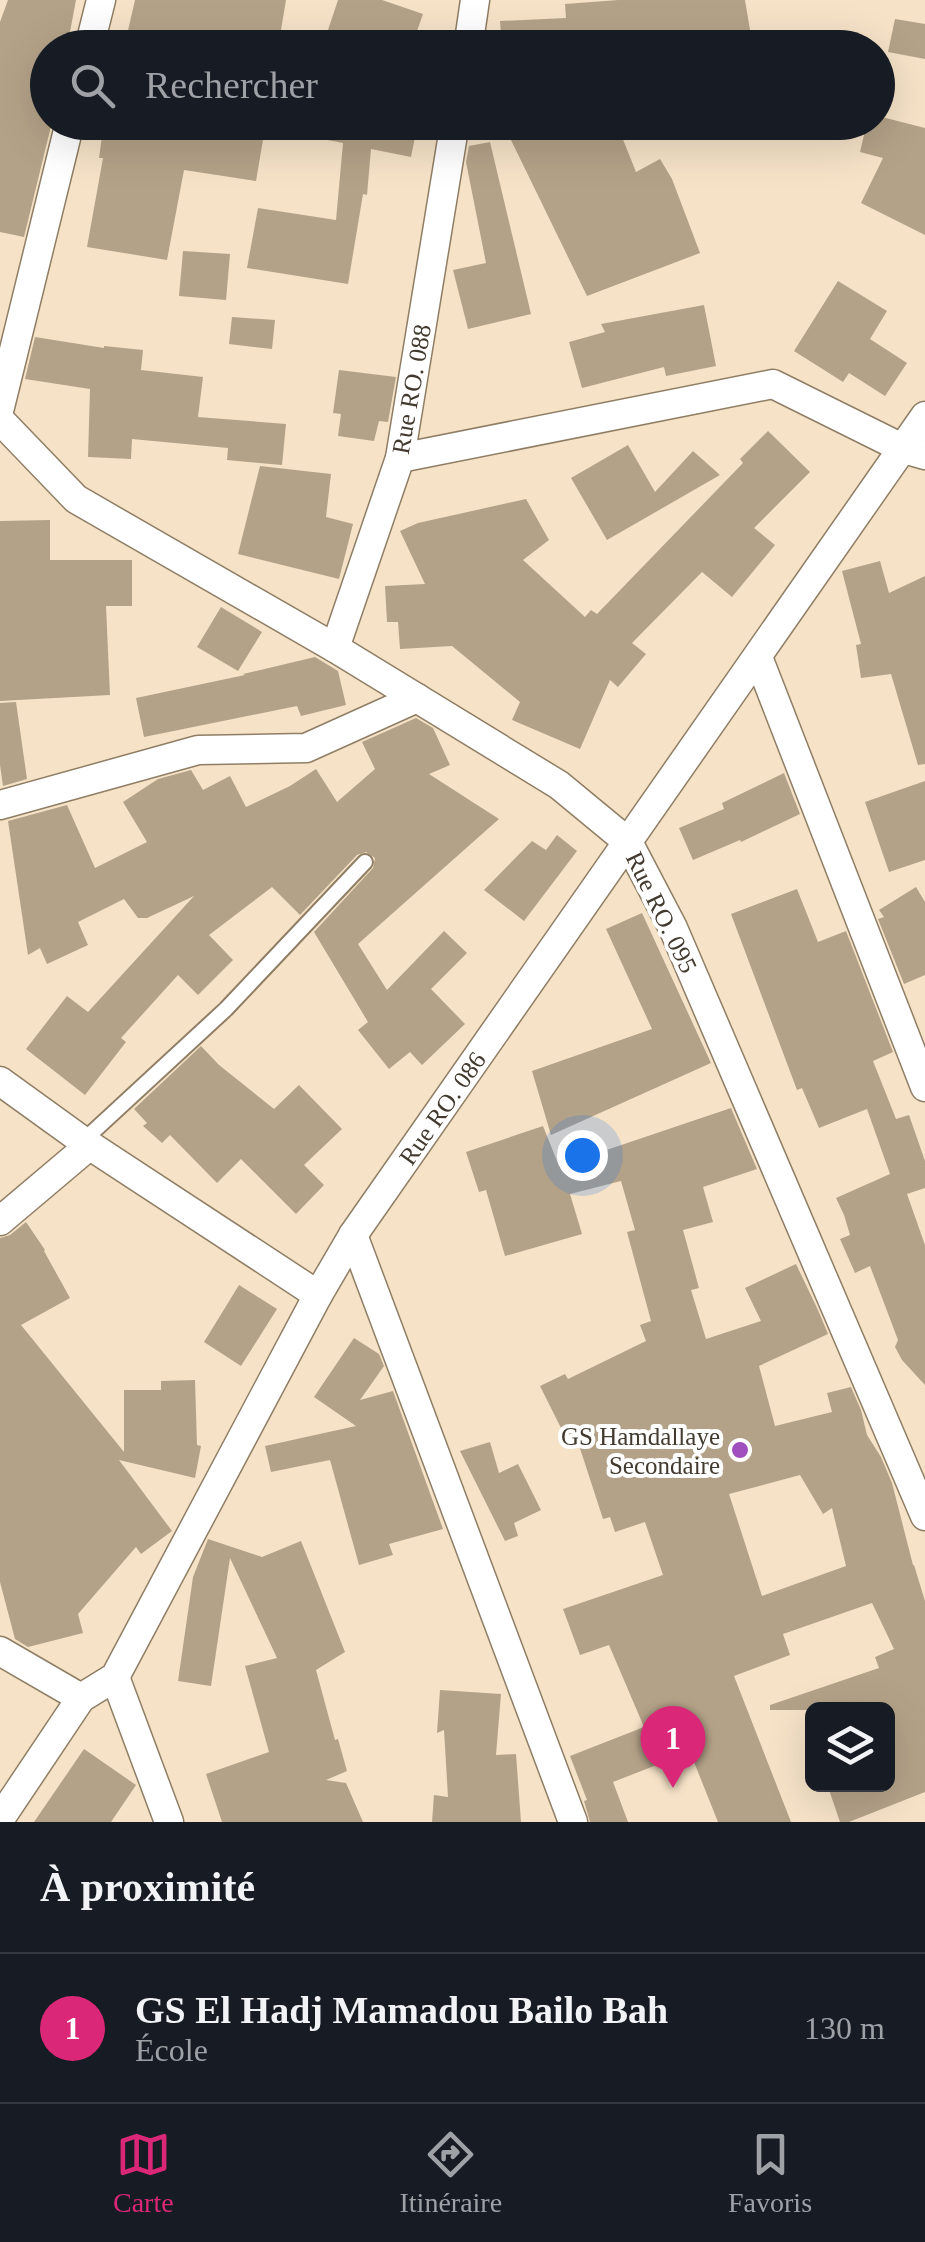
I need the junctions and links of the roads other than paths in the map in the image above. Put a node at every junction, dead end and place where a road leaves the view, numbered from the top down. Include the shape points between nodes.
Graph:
1 (100, 0) edge
2 (476, 0) edge
3 (93, 30) edge
4 (471, 30) edge
5 (66, 140) edge
6 (452, 140) edge
7 (0, 408) edge
8 (925, 416) edge
9 (0, 420) edge
10 (914, 452) edge
11 (400, 458) junction
12 (335, 648) junction
13 (758, 657) junction
14 (416, 698) junction
15 (0, 805) edge
16 (628, 842) junction
17 (366, 862) dead end
18 (0, 1081) edge
19 (925, 1087) edge
20 (86, 1143) junction
21 (0, 1221) edge
22 (353, 1235) junction
23 (318, 1295) junction
24 (925, 1516) edge
25 (0, 1651) edge
26 (115, 1677) junction
27 (80, 1698) junction
28 (0, 1819) edge
29 (169, 1822) edge
30 (573, 1822) edge

1 - 3 street
2 - 4 street
5 - 7 street
6 - 11 street, Rue RO. 088
8 - 10 street, Rue RO. 086
9 - 12 street, Rue RO. 095 via 76,499
10 - 11 street via 774,384
10 - 13 street, Rue RO. 086
11 - 12 street, Rue RO. 088
12 - 14 street, Rue RO. 095
13 - 16 street, Rue RO. 086
13 - 19 street
14 - 15 street via 306,748 198,750
14 - 16 street, Rue RO. 095 via 559,785
16 - 22 street, Rue RO. 086
16 - 24 street, Rue RO. 095 via 673,928
17 - 20 lane
18 - 20 street
20 - 21 street
20 - 23 street
22 - 23 street, Rue RO. 086
22 - 30 street
23 - 26 street, Rue RO. 086
25 - 27 street
26 - 27 street
26 - 29 street
27 - 28 street

